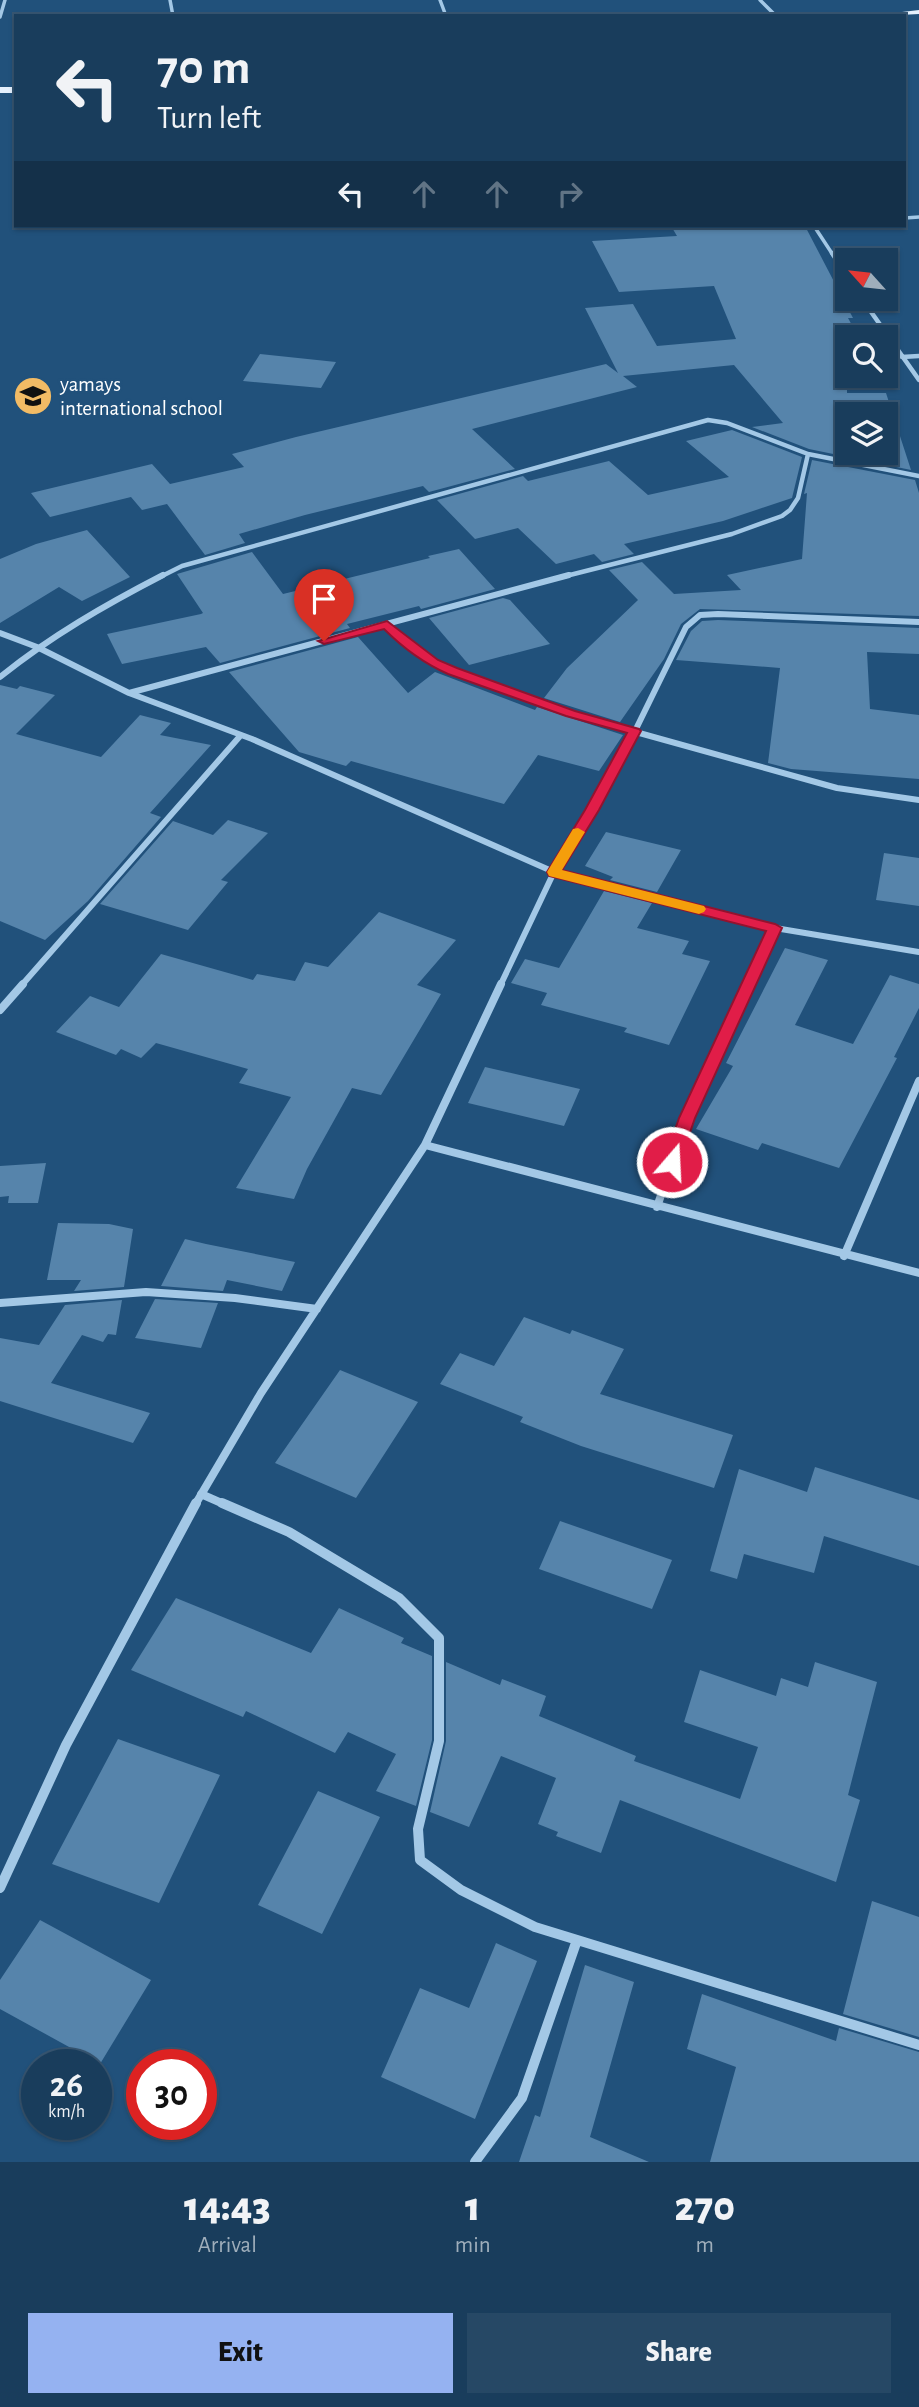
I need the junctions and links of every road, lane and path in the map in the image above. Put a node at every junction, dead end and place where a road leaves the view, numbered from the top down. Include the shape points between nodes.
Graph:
1 (5, 0) edge
2 (760, 0) edge
3 (774, 14) edge
4 (0, 17) edge
5 (815, 228) edge
6 (835, 258) edge
7 (871, 312) edge
8 (919, 356) edge
9 (902, 357) junction
10 (919, 380) edge
11 (808, 454) junction
12 (919, 476) edge
13 (919, 622) edge
14 (387, 625) junction
15 (0, 633) edge
16 (37, 647) junction
17 (0, 677) edge
18 (129, 693) junction
19 (635, 731) junction
20 (242, 735) junction
21 (919, 800) edge
22 (554, 872) junction
23 (775, 928) junction
24 (919, 952) edge
25 (0, 1010) edge
26 (919, 1081) edge
27 (425, 1145) junction
28 (657, 1207) junction
29 (844, 1255) junction
30 (919, 1273) edge
31 (0, 1303) edge
32 (317, 1309) junction
33 (201, 1494) junction
34 (5, 1867) edge
35 (0, 1888) edge
36 (577, 1940) junction
37 (919, 2045) edge
38 (475, 2162) edge

1 - 4 street
2 - 3 street
5 - 6 street
7 - 9 street
8 - 9 street
9 - 10 street
11 - 12 street
11 - 14 street via 799,494 789,512 720,538
11 - 16 street via 727,423 679,426 183,566 100,607
13 - 19 street via 701,615 686,627
14 - 18 street
14 - 19 street via 403,642 458,674 570,714
15 - 16 street
16 - 17 street
16 - 18 street
18 - 20 street
19 - 21 street via 837,788
19 - 22 street
20 - 22 street
20 - 25 street
22 - 23 street
22 - 27 street
23 - 24 street
23 - 28 street via 687,1118
26 - 29 street
27 - 28 street
27 - 32 street
28 - 29 street
29 - 30 street
31 - 32 street via 146,1292
32 - 33 street
33 - 34 street
33 - 36 street via 289,1532 399,1598 439,1638 439,1741 418,1829 420,1860 461,1890 535,1927
34 - 35 street
36 - 37 street
36 - 38 street via 522,2098

